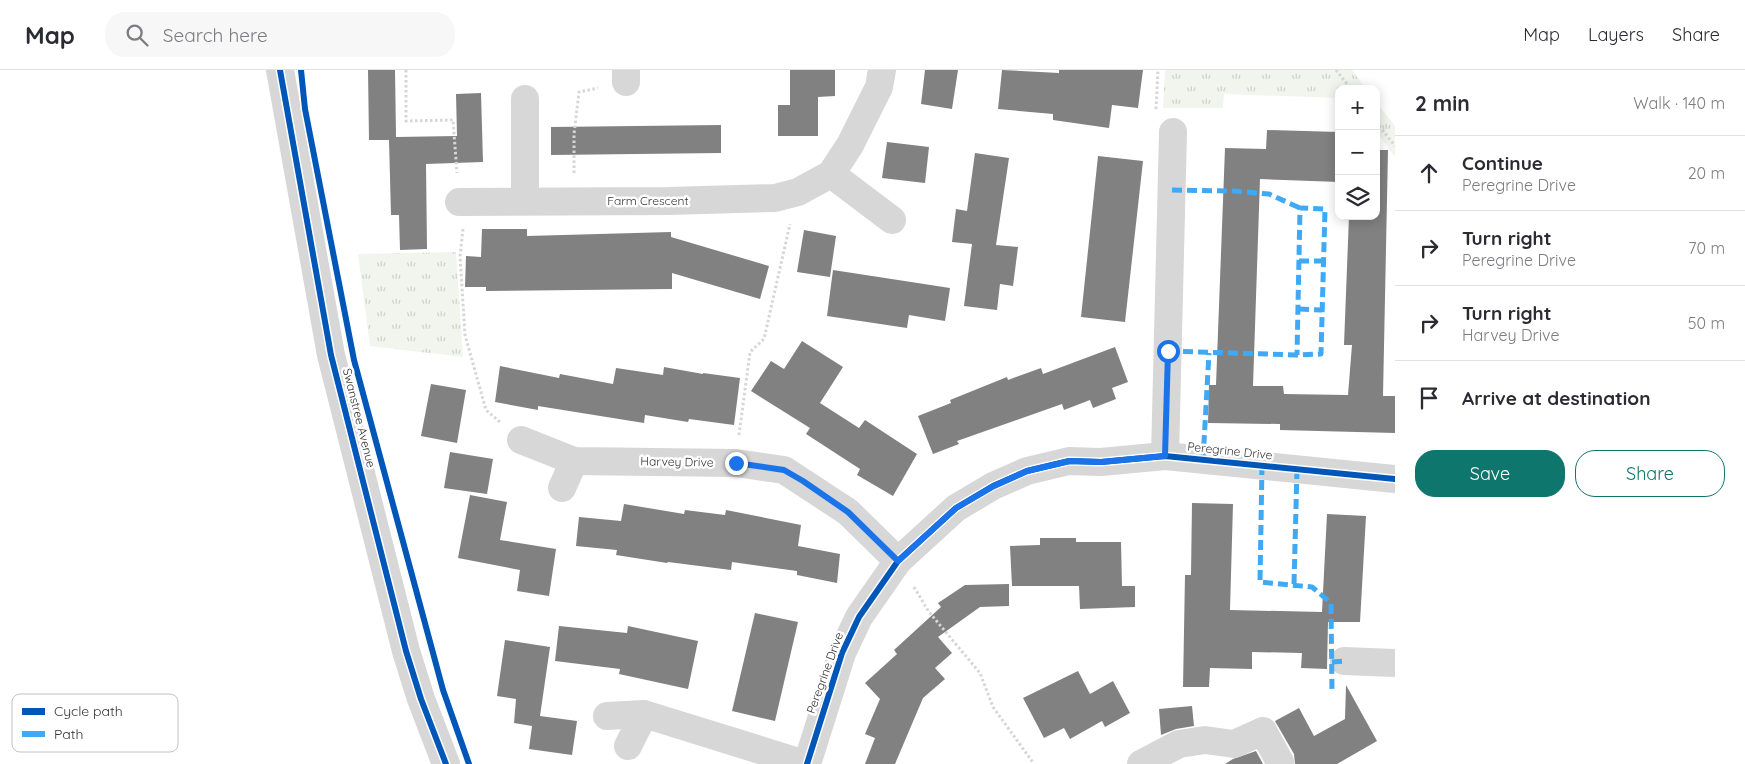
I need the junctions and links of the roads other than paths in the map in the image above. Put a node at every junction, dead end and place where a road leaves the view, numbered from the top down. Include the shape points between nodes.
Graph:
1 (280, 70) edge
2 (882, 70) edge
3 (525, 99) dead end
4 (1173, 132) road end
5 (832, 174) junction
6 (525, 201) junction
7 (459, 202) road end
8 (892, 220) dead end
9 (521, 440) road end
10 (1165, 456) junction
11 (574, 461) junction
12 (1395, 479) edge
13 (562, 488) dead end
14 (898, 561) junction
15 (1344, 661) dead end
16 (1395, 663) edge
17 (644, 714) junction
18 (607, 716) dead end
19 (628, 746) dead end
20 (1280, 762) dead end
21 (446, 764) edge
22 (806, 764) edge
23 (1142, 764) edge

1 - 21 street, Swanstree Avenue via 332,356 406,651
2 - 5 street via 879,88
3 - 6 street
4 - 10 street
5 - 6 street, Farm Crescent via 798,192 775,198
5 - 8 street
6 - 7 street, Farm Crescent
9 - 11 street, Harvey Drive
10 - 12 street, Peregrine Drive
10 - 14 street, Peregrine Drive via 1101,462 1070,461 1027,471 956,508
11 - 13 street
11 - 14 street, Harvey Drive via 736,463 784,470 848,512
14 - 22 street, Peregrine Drive via 859,616 842,653
15 - 16 street
17 - 18 street, Peregrine Drive
17 - 19 street
17 - 22 street, Peregrine Drive
20 - 23 street via 1263,731 1234,744 1205,740 1180,744

